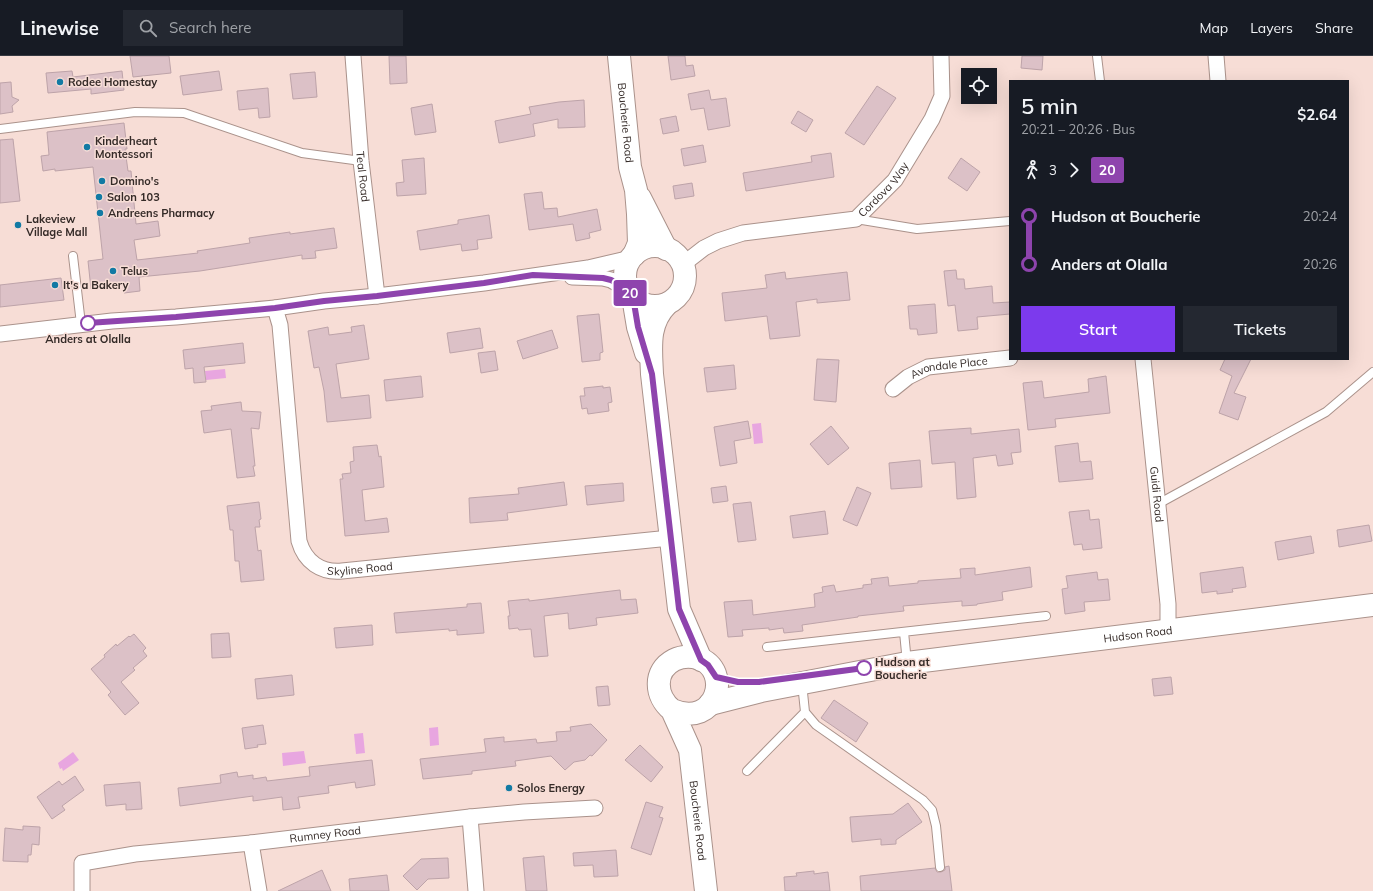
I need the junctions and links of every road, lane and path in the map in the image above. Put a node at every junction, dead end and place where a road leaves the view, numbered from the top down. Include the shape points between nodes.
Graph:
1 (353, 56) edge
2 (619, 56) edge
3 (941, 56) edge
4 (1097, 56) edge
5 (1216, 56) edge
6 (1100, 80) edge
7 (1218, 80) edge
8 (0, 129) edge
9 (361, 161) junction
10 (636, 190) junction
11 (856, 219) junction
12 (1009, 221) edge
13 (666, 249) junction
14 (74, 256) dead end
15 (633, 257) junction
16 (682, 265) junction
17 (533, 275) junction
18 (630, 293) junction
19 (377, 296) junction
20 (667, 304) junction
21 (275, 308) junction
22 (81, 324) junction
23 (0, 334) edge
24 (1009, 358) edge
25 (1143, 360) edge
26 (1373, 372) edge
27 (652, 374) junction
28 (893, 389) dead end
29 (1158, 504) junction
30 (670, 538) junction
31 (1373, 605) edge
32 (680, 611) junction
33 (1046, 616) dead end
34 (1168, 630) junction
35 (904, 632) junction
36 (767, 647) dead end
37 (701, 660) junction
38 (671, 662) junction
39 (905, 663) junction
40 (716, 677) junction
41 (802, 682) junction
42 (705, 708) junction
43 (672, 710) junction
44 (805, 712) junction
45 (690, 750) junction
46 (748, 771) dead end
47 (595, 808) dead end
48 (470, 817) junction
49 (250, 843) junction
50 (940, 867) dead end
51 (82, 891) edge
52 (259, 891) edge
53 (476, 891) edge
54 (706, 891) edge

1 - 9 street, Teal Road
2 - 10 main road, Boucherie Road via 630,167
3 - 11 street, Cordova Way via 942,96 932,119 895,180
4 - 6 lane
5 - 7 street
8 - 9 lane via 135,112 184,113 302,153
9 - 19 street, Teal Road
10 - 13 main road, Boucherie Road
10 - 15 main road, Boucherie Road via 639,231
11 - 12 lane via 917,229
11 - 16 street, Cordova Way via 743,233 718,240
13 - 15 main road via 646,248
13 - 16 main road via 676,255
14 - 22 lane
15 - 17 street via 588,268
15 - 18 main road via 625,273
16 - 20 main road via 683,287 674,300
17 - 18 street via 603,278 611,280
17 - 19 street
18 - 20 main road via 640,303 649,306
18 - 27 main road, Boucherie Road
19 - 21 street
20 - 27 main road, Boucherie Road via 660,311 652,328
21 - 22 street
21 - 30 street, Skyline Road via 280,326 299,542 308,559 317,567 329,571 342,571
22 - 23 street
24 - 28 street, Avondale Place via 928,367 908,377
25 - 29 street, Guidi Road
26 - 29 lane via 1326,412
27 - 30 main road, Boucherie Road
29 - 34 street, Guidi Road via 1168,604
30 - 32 main road, Boucherie Road
31 - 34 main road, Hudson Road
32 - 37 main road, Boucherie Road
32 - 38 main road, Boucherie Road
33 - 35 lane
34 - 39 main road, Hudson Road
35 - 36 lane
35 - 39 lane
37 - 38 main road via 686,656
37 - 40 main road, Boucherie Road
38 - 43 main road, Boucherie Road via 660,675 658,685 662,699
39 - 40 main road, Hudson Road via 759,682 738,682
39 - 41 main road, Hudson Road
40 - 42 main road, Boucherie Road via 715,696
41 - 42 main road, Hudson Road via 747,694
41 - 44 lane
42 - 43 main road via 688,715
42 - 45 main road, Boucherie Road
43 - 45 main road, Boucherie Road
44 - 46 lane
44 - 50 lane via 816,726 923,800 932,810
45 - 54 main road, Boucherie Road
47 - 48 street, Rumney Road
48 - 49 street, Rumney Road
48 - 53 street
49 - 51 street, Rumney Road via 135,854 82,863
49 - 52 street

